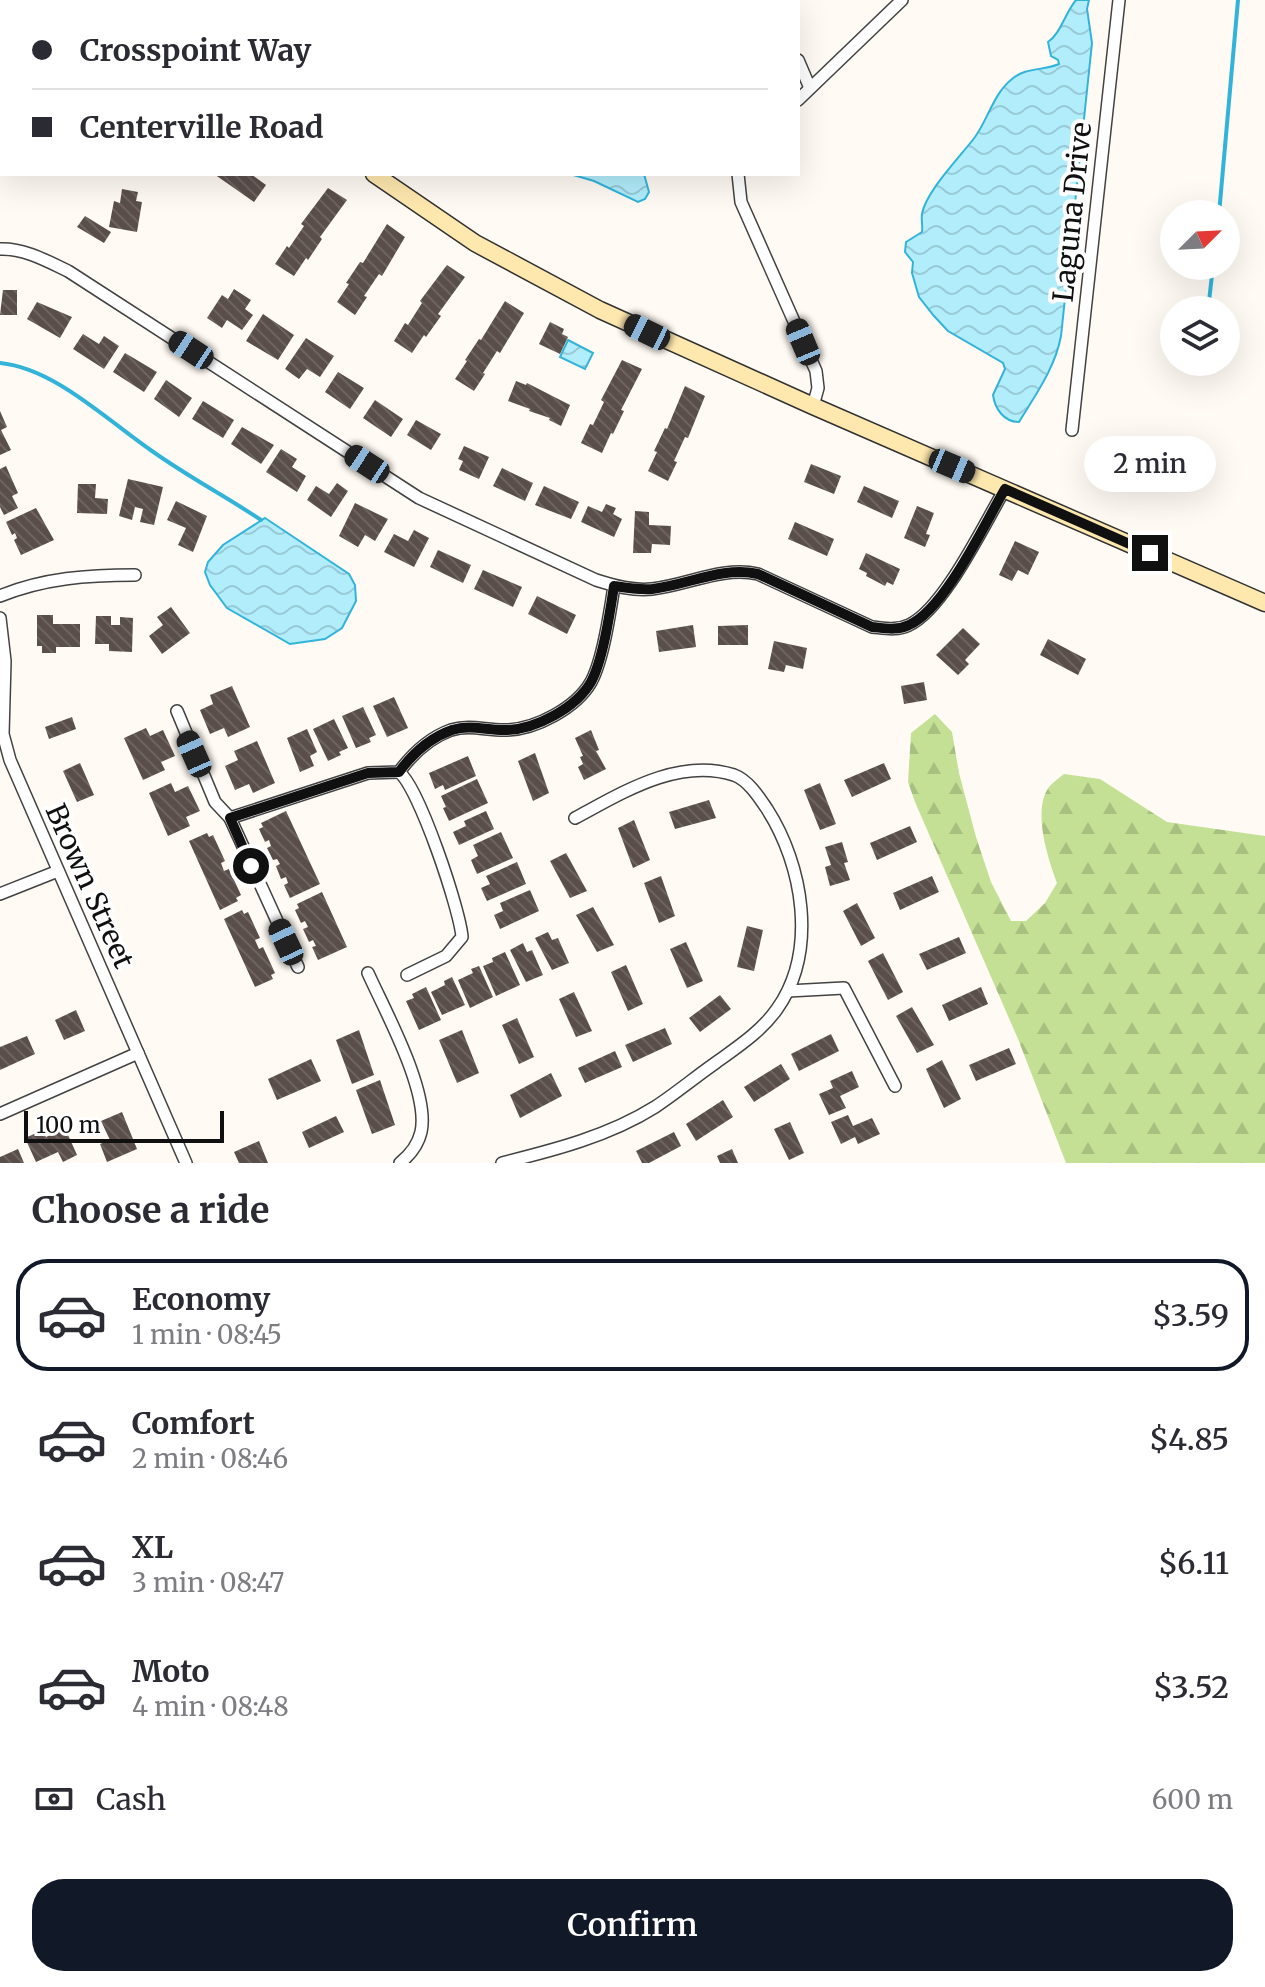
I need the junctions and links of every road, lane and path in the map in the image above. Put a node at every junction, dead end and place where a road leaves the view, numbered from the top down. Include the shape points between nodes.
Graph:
1 (902, 0) edge
2 (1119, 0) edge
3 (800, 65) edge
4 (810, 88) junction
5 (800, 98) edge
6 (377, 176) edge
7 (738, 176) edge
8 (0, 249) edge
9 (813, 406) junction
10 (1072, 430) dead end
11 (1005, 489) junction
12 (135, 575) dead end
13 (614, 586) junction
14 (0, 596) edge
15 (1265, 603) edge
16 (0, 618) edge
17 (177, 711) dead end
18 (399, 772) junction
19 (230, 818) junction
20 (575, 818) dead end
21 (58, 871) junction
22 (0, 894) edge
23 (298, 967) dead end
24 (368, 973) dead end
25 (407, 975) dead end
26 (788, 991) junction
27 (138, 1053) junction
28 (895, 1086) dead end
29 (0, 1114) edge
30 (186, 1163) edge
31 (400, 1163) edge
32 (502, 1163) edge

1 - 4 street
2 - 10 street, Laguna Drive
3 - 4 street
4 - 5 street
6 - 9 main road via 475,243 534,275
7 - 9 street via 741,202 816,371
8 - 13 street via 68,271 419,498
9 - 11 main road
11 - 13 street via 942,595 906,627 872,627 746,571 652,589
11 - 15 main road
12 - 14 street via 72,577
13 - 18 street via 595,671 583,693 564,709 518,729 470,727 433,738
16 - 21 street, Brown Street via 3,734 14,773
17 - 19 street via 215,802
18 - 19 street via 368,773
18 - 25 street via 429,829 462,937 446,956
19 - 23 street
20 - 26 street via 661,777 704,770 737,776 773,819 801,898 800,952
21 - 22 street
21 - 27 street, Brown Street
24 - 31 street via 420,1093 421,1134
26 - 28 street via 844,988
26 - 32 street via 769,1021 654,1108 569,1146
27 - 29 street
27 - 30 street, Brown Street

